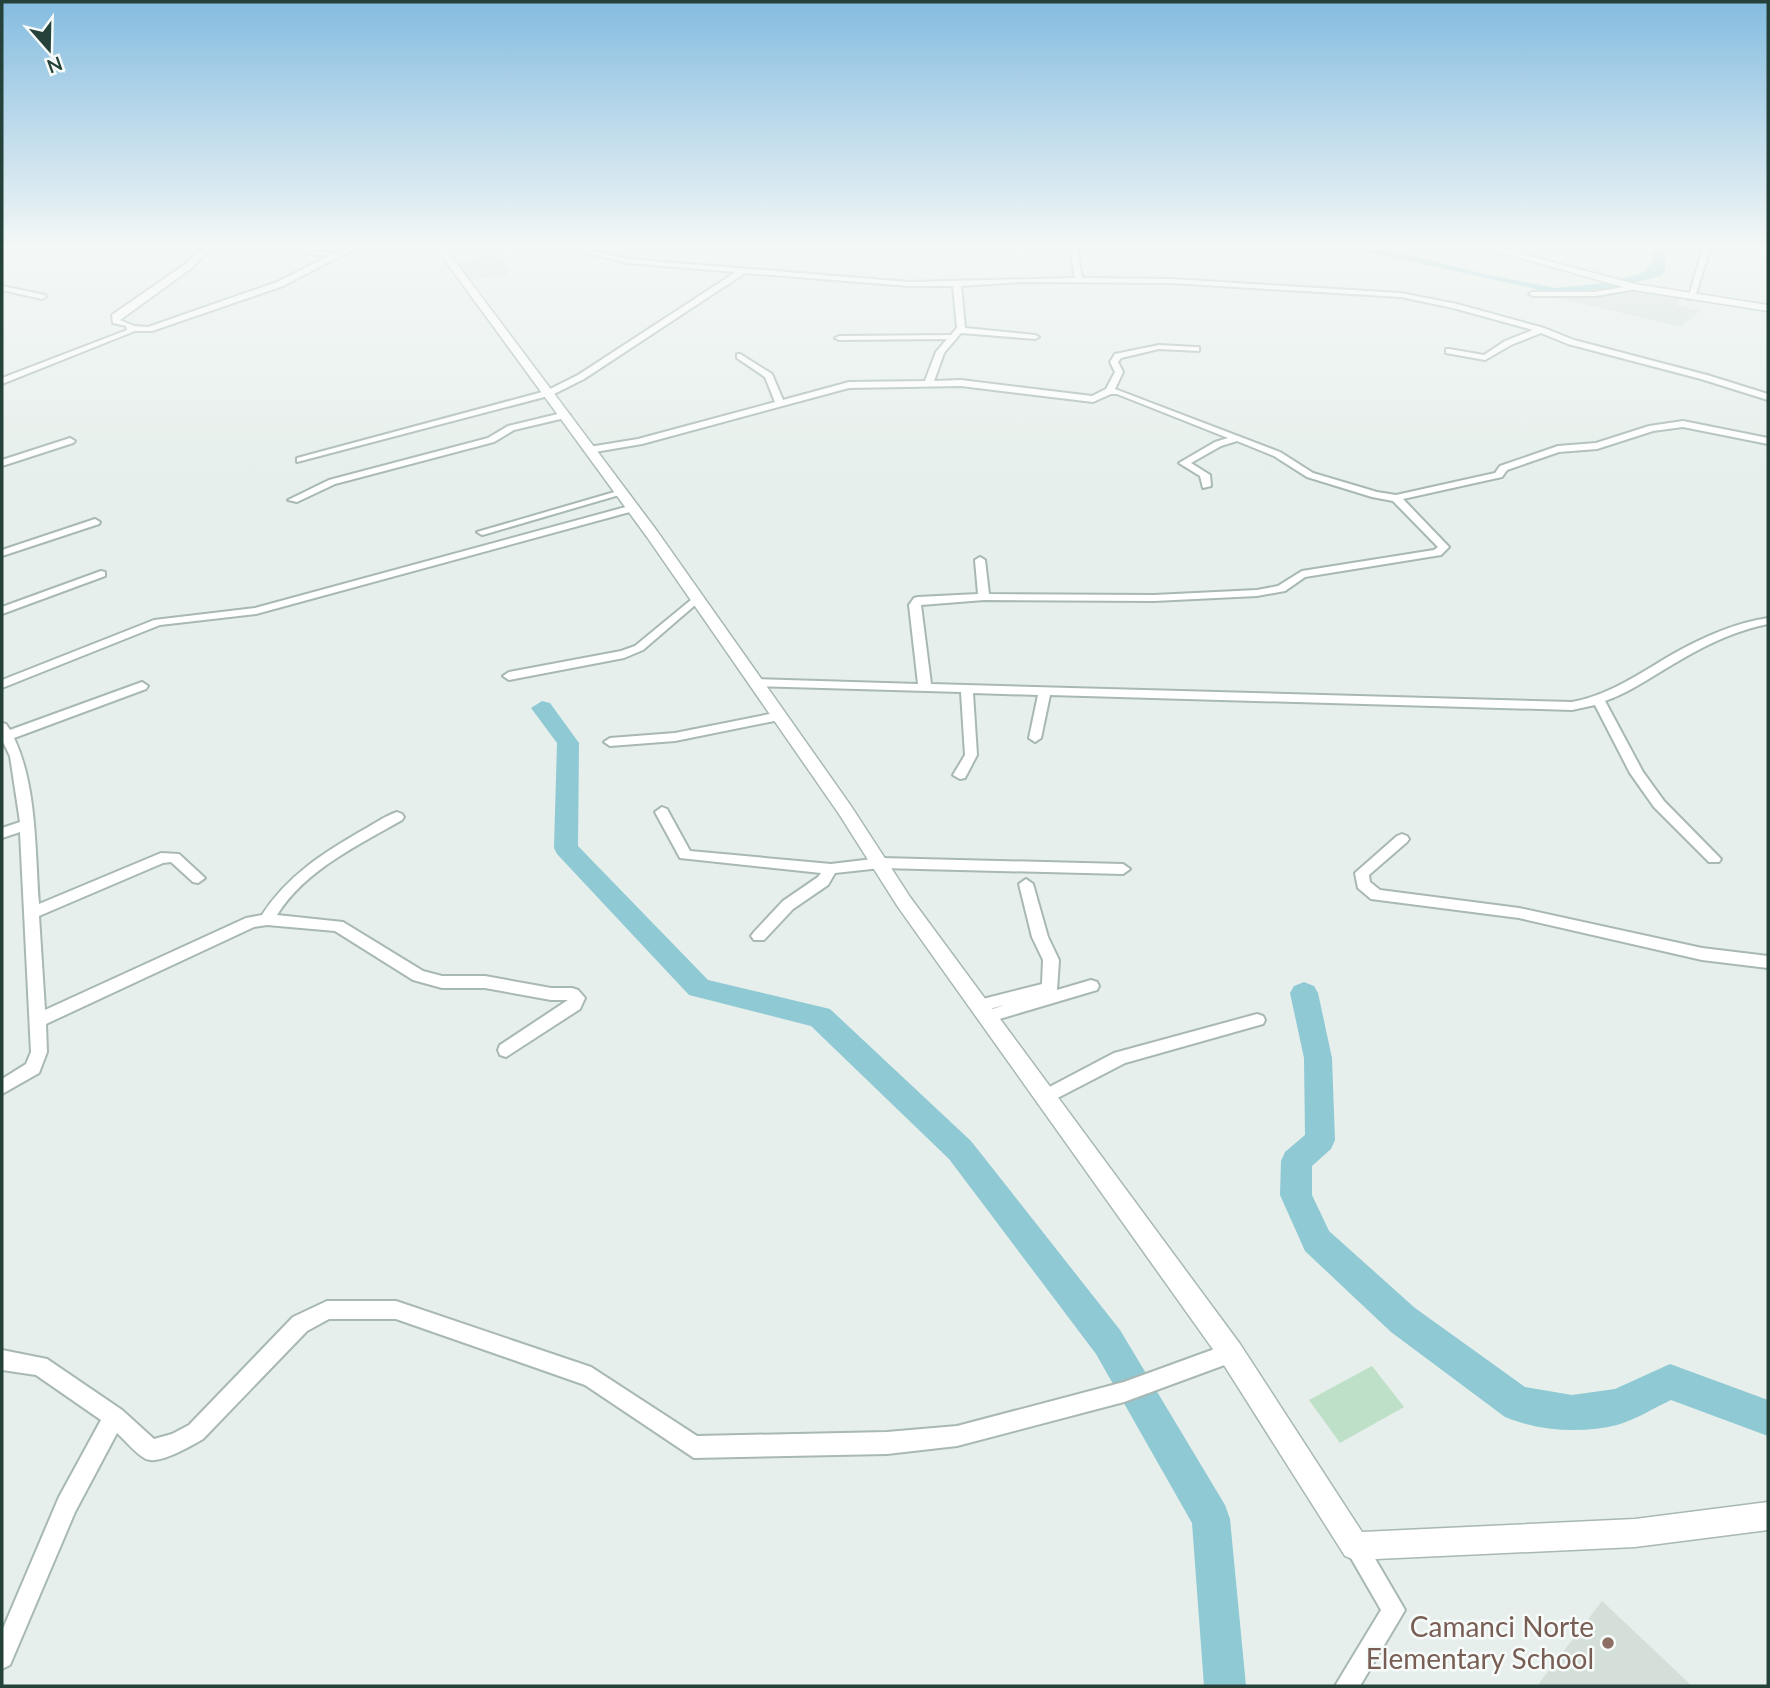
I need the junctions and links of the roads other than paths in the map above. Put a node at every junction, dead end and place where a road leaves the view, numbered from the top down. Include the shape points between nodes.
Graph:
1 (130, 327) edge
2 (155, 327) edge
3 (500, 327) edge
4 (658, 327) edge
5 (959, 327) edge
6 (1530, 327) edge
7 (133, 328) junction
8 (1542, 330) junction
9 (956, 333) junction
10 (1035, 337) dead end
11 (839, 338) dead end
12 (1196, 349) dead end
13 (1449, 351) dead end
14 (740, 356) dead end
15 (2, 381) edge
16 (928, 386) junction
17 (1110, 391) junction
18 (550, 393) junction
19 (1768, 397) edge
20 (780, 404) junction
21 (566, 415) junction
22 (1235, 439) junction
23 (1768, 441) edge
24 (70, 442) dead end
25 (589, 450) junction
26 (300, 460) dead end
27 (2, 463) edge
28 (1206, 486) dead end
29 (1396, 498) junction
30 (293, 500) dead end
31 (627, 500) junction
32 (95, 522) dead end
33 (482, 532) dead end
34 (2, 553) edge
35 (980, 560) dead end
36 (101, 574) dead end
37 (984, 597) junction
38 (697, 598) junction
39 (2, 611) edge
40 (1768, 621) edge
41 (509, 676) dead end
42 (757, 683) junction
43 (2, 684) edge
44 (142, 686) dead end
45 (926, 688) junction
46 (967, 690) junction
47 (1045, 692) junction
48 (1599, 701) junction
49 (780, 716) junction
50 (3, 732) edge
51 (1035, 738) dead end
52 (610, 742) dead end
53 (960, 775) dead end
54 (663, 812) dead end
55 (397, 817) dead end
56 (27, 825) junction
57 (2, 833) edge
58 (1402, 839) dead end
59 (1714, 859) dead end
60 (881, 863) junction
61 (831, 869) junction
62 (1123, 869) dead end
63 (198, 878) dead end
64 (1026, 884) dead end
65 (32, 913) junction
66 (267, 920) junction
67 (759, 936) dead end
68 (1768, 962) edge
69 (1091, 986) dead end
70 (984, 1011) junction
71 (1257, 1020) dead end
72 (37, 1021) junction
73 (506, 1050) dead end
74 (2, 1087) edge
75 (1044, 1098) junction
76 (1231, 1353) junction
77 (2, 1360) edge
78 (115, 1418) junction
79 (1768, 1516) edge
80 (1355, 1546) junction
81 (2, 1657) edge
82 (1347, 1686) edge

1 - 7 street
2 - 7 street
3 - 18 street
4 - 18 street
5 - 9 street
6 - 8 street
7 - 15 street
8 - 13 street via 1485,358
8 - 19 street
9 - 10 street
9 - 11 street
9 - 16 street via 940,352
12 - 17 street via 1159,347 1118,356 1114,362 1119,372
14 - 20 street via 769,376
16 - 17 street via 961,383 1093,399
16 - 20 street via 849,385
17 - 22 street
18 - 21 street
18 - 26 street
20 - 25 street via 639,442
21 - 25 street
21 - 30 street via 332,482
22 - 28 street via 1184,463 1205,475
22 - 29 street via 1276,454 1310,475
23 - 29 street via 1697,425 1652,429 1597,446 1558,449 1503,468 1499,475
24 - 27 street
25 - 31 street
29 - 37 street via 1444,547 1437,553 1303,574 1281,589 1265,593
31 - 33 street
31 - 38 street
31 - 43 street via 256,611 158,622
32 - 34 street
35 - 37 street
36 - 39 street
37 - 45 street via 916,602
38 - 41 street via 639,648
38 - 42 street
40 - 48 street via 1692,648
42 - 45 street
42 - 49 street
44 - 50 street
45 - 46 street
46 - 47 street
46 - 53 street via 971,755
47 - 48 street via 1515,706
47 - 51 street
48 - 59 street via 1659,804
49 - 52 street via 675,737
49 - 60 street
50 - 56 street via 16,756
54 - 61 street via 685,855
55 - 66 street via 309,873 281,897
56 - 57 street
56 - 65 street
58 - 68 street via 1362,873 1363,884 1376,895 1519,913 1702,954
60 - 61 street
60 - 62 street
60 - 70 street
61 - 67 street
63 - 65 street via 174,857 161,858
64 - 70 street via 1051,960 1052,983 1050,988
65 - 72 street
66 - 72 street via 251,922 180,952
66 - 73 street via 338,926 418,976 577,998 574,1005
69 - 70 street
70 - 75 street
71 - 75 street via 1127,1056
72 - 74 street via 39,1052 33,1068
75 - 76 street
76 - 78 street via 1124,1392 957,1436 887,1443 694,1447 591,1377 396,1310 346,1308 314,1314 300,1324 196,1432 176,1443 151,1450
76 - 80 street
77 - 78 street via 40,1366
78 - 81 street via 78,1480
79 - 80 street via 1635,1533
80 - 82 street via 1394,1610

